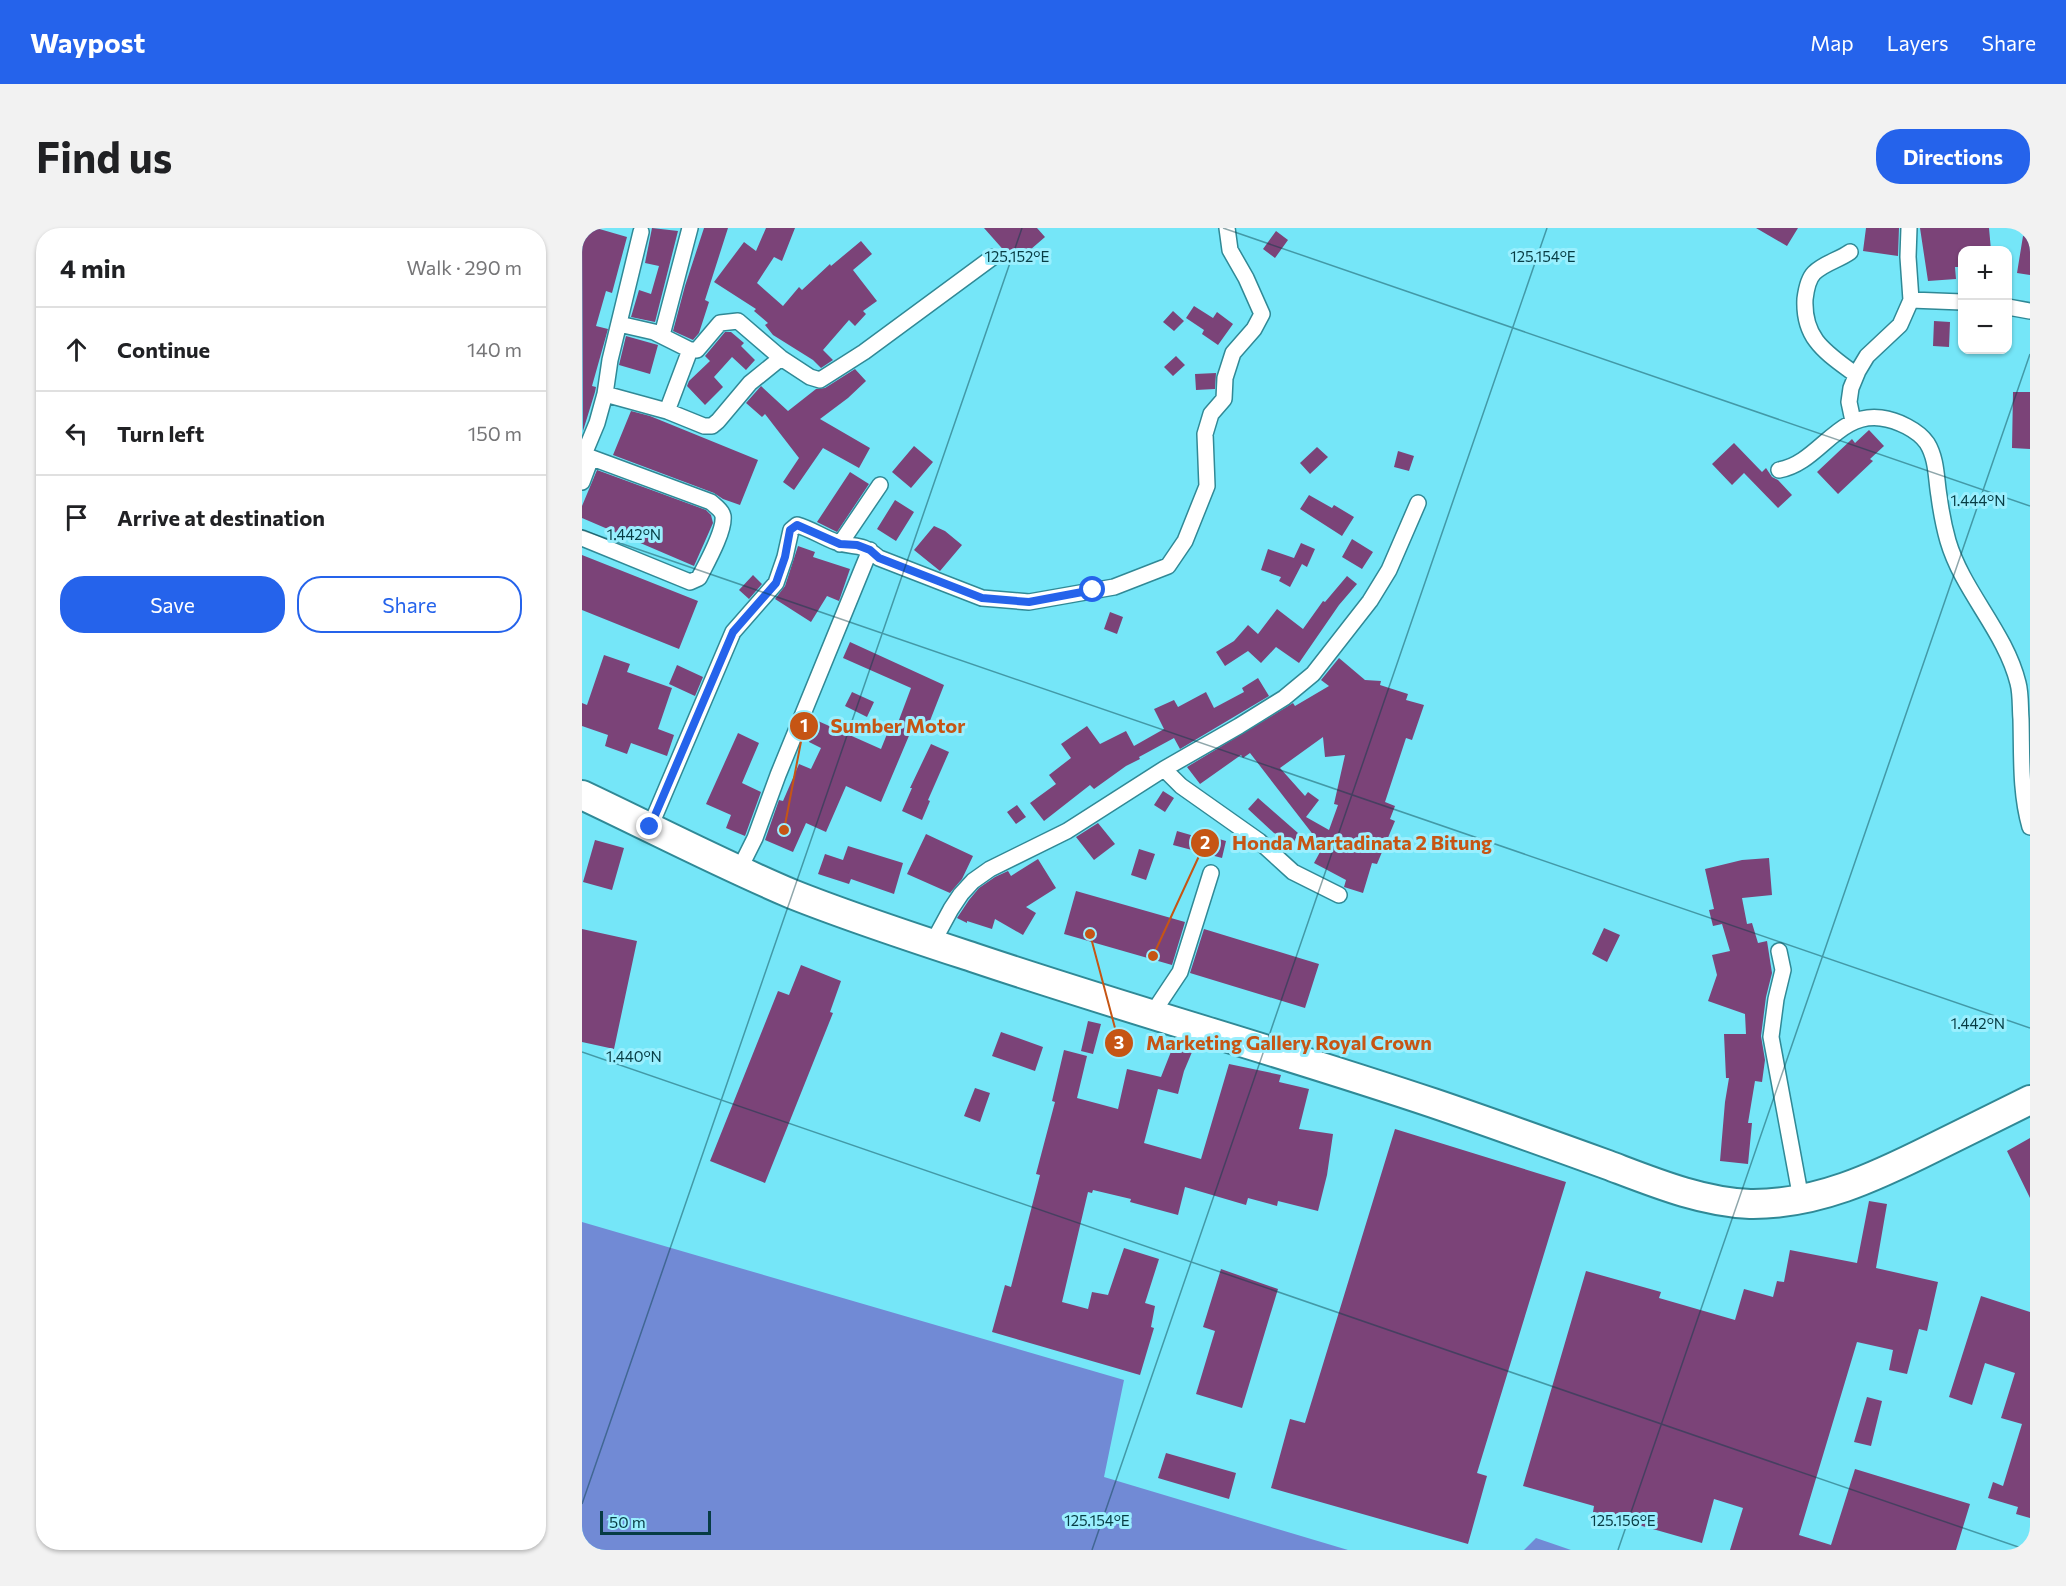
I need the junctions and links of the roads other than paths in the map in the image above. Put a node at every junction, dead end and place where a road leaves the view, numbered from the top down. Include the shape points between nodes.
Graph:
1 (690, 228) edge
2 (1227, 228) edge
3 (1909, 228) edge
4 (641, 232) dead end
5 (1850, 252) dead end
6 (993, 257) dead end
7 (1911, 300) junction
8 (1958, 302) edge
9 (2012, 308) edge
10 (2030, 311) edge
11 (619, 324) junction
12 (662, 334) junction
13 (690, 350) junction
14 (781, 358) junction
15 (1856, 375) junction
16 (605, 394) junction
17 (667, 411) junction
18 (1852, 421) junction
19 (586, 457) edge
20 (1779, 470) dead end
21 (582, 482) edge
22 (880, 485) dead end
23 (1418, 503) dead end
24 (582, 538) edge
25 (840, 544) junction
26 (870, 550) junction
27 (1164, 769) junction
28 (582, 795) edge
29 (650, 827) junction
30 (2030, 827) edge
31 (739, 870) junction
32 (1212, 873) dead end
33 (1339, 895) dead end
34 (932, 944) junction
35 (1779, 951) dead end
36 (1152, 1014) junction
37 (2030, 1100) edge
38 (1801, 1199) junction

1 - 12 street
2 - 26 street via 1230,250 1262,314 1233,353 1225,378 1224,399 1211,414 1205,434 1207,486 1185,541 1168,566 1114,586 1029,602 982,598 879,558
3 - 7 street
4 - 11 street
5 - 15 street via 1812,275 1805,306 1806,321 1818,345
6 - 14 street via 822,380 810,377
7 - 8 street
7 - 15 street via 1900,325 1867,356
9 - 10 street
11 - 12 street
11 - 16 street
12 - 13 street
13 - 14 street via 699,349 720,323 734,320
13 - 17 street
14 - 17 street via 750,383 712,426
15 - 18 street via 1849,402
16 - 17 street
16 - 19 street
18 - 20 street via 1807,458 1792,468
18 - 30 street via 1882,418 1910,428 1929,445 1948,541 1999,638 2018,684 2024,806
19 - 21 street
19 - 24 street via 711,502 723,516 722,529 699,578 690,582
22 - 25 street
23 - 27 street via 1371,601 1313,674 1248,721
25 - 26 street
25 - 29 street via 797,525 790,530 776,583 733,632
26 - 31 street
27 - 33 street via 1293,872
27 - 34 street via 1067,831 990,869 961,894
28 - 29 highway
29 - 31 highway
31 - 34 highway via 792,894
32 - 36 street via 1180,972
34 - 36 highway
35 - 38 street via 1783,970 1771,1037
36 - 38 highway via 1437,1104 1676,1190 1748,1204
37 - 38 highway via 1889,1171 1850,1187

